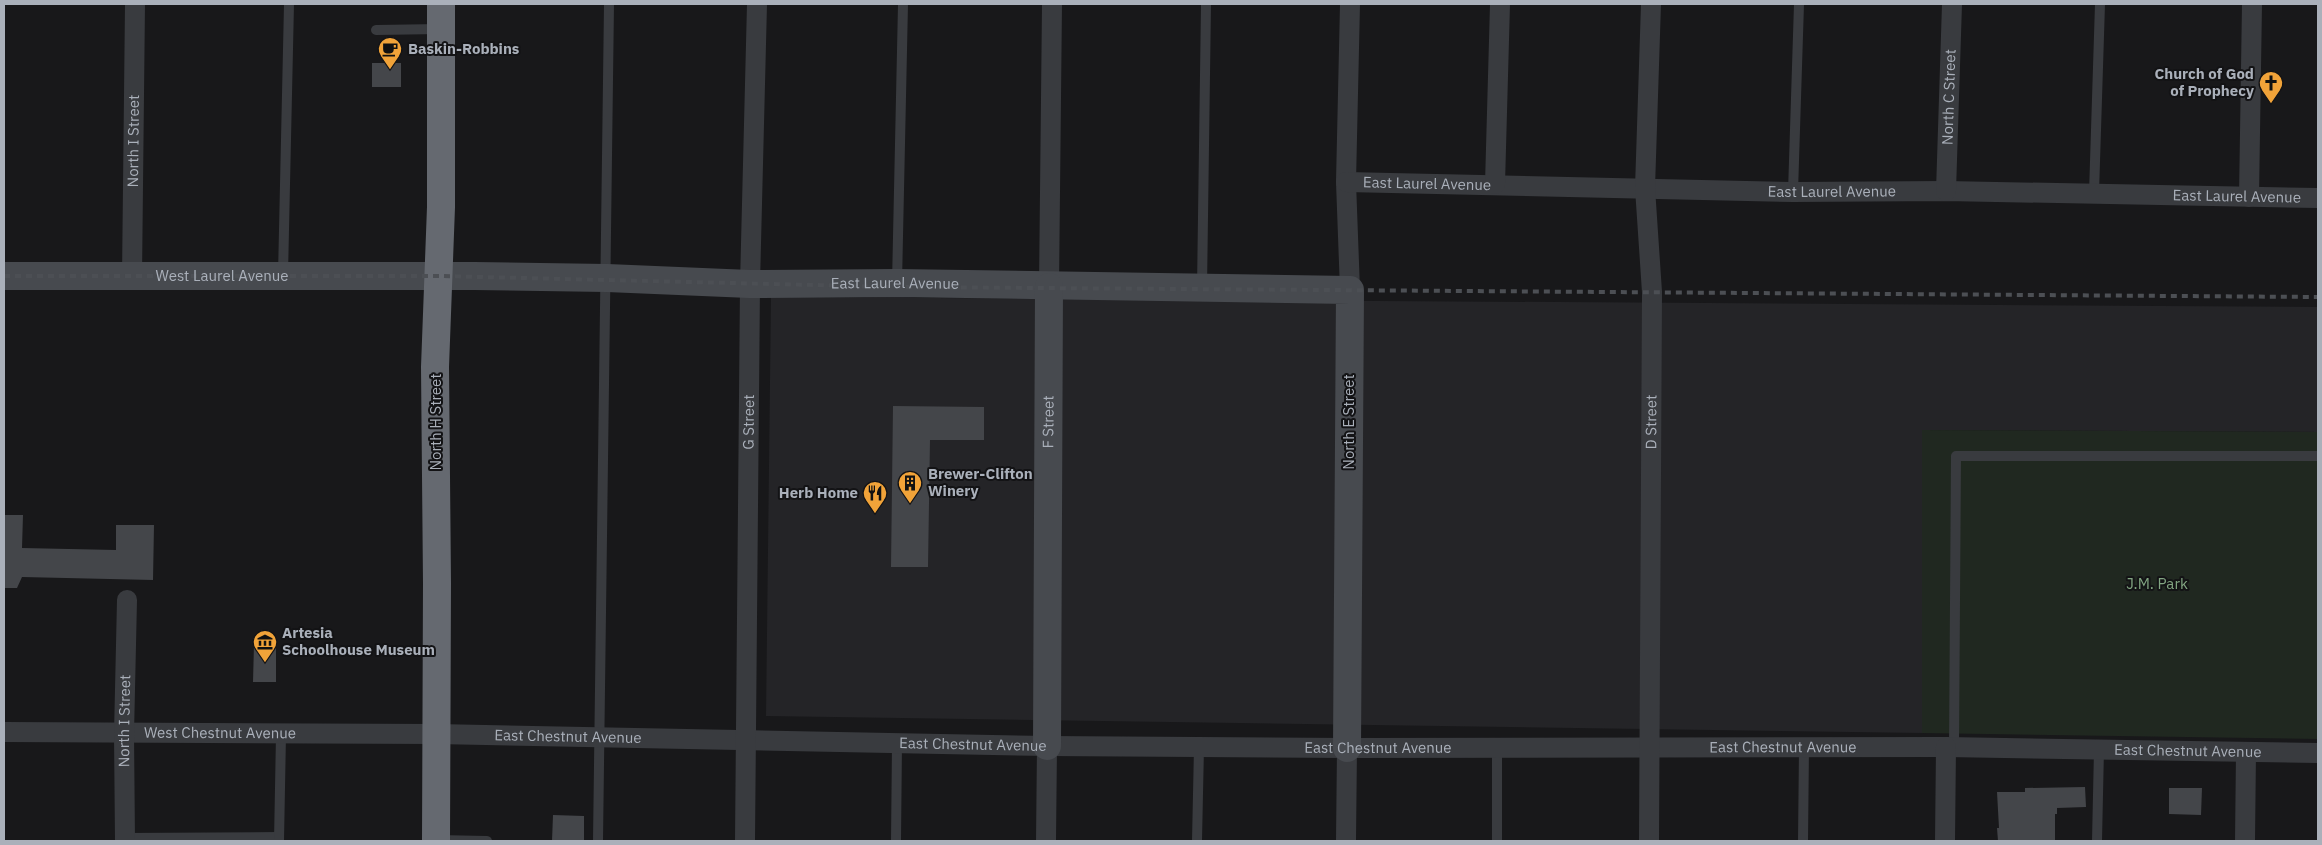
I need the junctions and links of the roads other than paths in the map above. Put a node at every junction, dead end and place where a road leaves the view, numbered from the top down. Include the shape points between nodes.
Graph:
1 (134, 4) edge
2 (289, 4) edge
3 (609, 4) edge
4 (757, 4) edge
5 (903, 4) edge
6 (1052, 4) edge
7 (1206, 4) edge
8 (1350, 4) edge
9 (1500, 4) edge
10 (1651, 4) edge
11 (1799, 4) edge
12 (1952, 4) edge
13 (2100, 4) edge
14 (2252, 4) edge
15 (441, 16) edge
16 (376, 30) dead end
17 (1346, 182) junction
18 (1495, 184) junction
19 (1645, 188) junction
20 (1946, 190) junction
21 (1793, 192) junction
22 (2094, 193) junction
23 (2249, 196) junction
24 (2318, 198) edge
25 (4, 276) edge
26 (284, 276) junction
27 (440, 276) junction
28 (132, 277) junction
29 (607, 278) junction
30 (750, 284) junction
31 (897, 285) junction
32 (1049, 287) junction
33 (1202, 288) junction
34 (1350, 290) junction
35 (2318, 456) edge
36 (127, 600) dead end
37 (4, 732) edge
38 (124, 734) junction
39 (436, 734) junction
40 (281, 735) junction
41 (599, 737) junction
42 (746, 740) junction
43 (897, 743) junction
44 (1047, 746) junction
45 (1649, 746) junction
46 (1199, 747) junction
47 (1497, 747) junction
48 (1804, 747) junction
49 (1950, 747) junction
50 (1347, 748) junction
51 (2099, 749) junction
52 (2246, 752) junction
53 (2318, 753) edge
54 (279, 839) edge
55 (125, 840) edge
56 (436, 841) edge
57 (488, 841) edge
58 (598, 841) edge
59 (745, 841) edge
60 (896, 841) edge
61 (1046, 841) edge
62 (1197, 841) edge
63 (1346, 841) edge
64 (1497, 841) edge
65 (1649, 841) edge
66 (1803, 841) edge
67 (1945, 841) edge
68 (2097, 841) edge
69 (2245, 841) edge

1 - 28 street, North I Street
2 - 26 lane
3 - 29 lane
4 - 30 street, G Street
5 - 31 lane
6 - 32 street, F Street
7 - 33 lane
8 - 17 street, North E Street
9 - 18 street
10 - 19 street, D Street
11 - 21 lane
12 - 20 street, North C Street
13 - 22 lane
14 - 23 street
15 - 16 lane
15 - 27 highway, North H Street
17 - 18 street, East Laurel Avenue
17 - 34 street, North E Street
18 - 19 street, East Laurel Avenue
19 - 21 street, East Laurel Avenue
19 - 45 street, D Street via 1652,292
20 - 21 street, East Laurel Avenue
20 - 22 street, East Laurel Avenue
22 - 23 street, East Laurel Avenue
23 - 24 street, East Laurel Avenue
25 - 28 street, West Laurel Avenue
26 - 27 street, West Laurel Avenue
26 - 28 street, West Laurel Avenue
27 - 29 street, East Laurel Avenue
27 - 39 highway, North H Street via 435,367
29 - 30 street, East Laurel Avenue
29 - 41 lane
30 - 31 street, East Laurel Avenue
30 - 42 street, G Street
31 - 32 street, East Laurel Avenue
32 - 33 street, East Laurel Avenue
32 - 44 street, F Street
33 - 34 street, East Laurel Avenue
34 - 50 street, North E Street
35 - 49 lane via 1956,456
36 - 38 street, North I Street
37 - 38 street, West Chestnut Avenue
38 - 40 street, West Chestnut Avenue
38 - 55 street, North I Street
39 - 40 street, West Chestnut Avenue
39 - 41 street, East Chestnut Avenue
39 - 56 highway, North H Street
40 - 54 lane
41 - 42 street, East Chestnut Avenue
41 - 58 lane
42 - 43 street, East Chestnut Avenue
42 - 59 street, G Street
43 - 44 street, East Chestnut Avenue
43 - 60 lane
44 - 46 street, East Chestnut Avenue
44 - 61 street, F Street
45 - 47 street, East Chestnut Avenue
45 - 48 street, East Chestnut Avenue
45 - 65 street, D Street
46 - 50 street, East Chestnut Avenue
46 - 62 lane
47 - 50 street, East Chestnut Avenue
47 - 64 lane
48 - 49 street, East Chestnut Avenue
48 - 66 lane
49 - 51 street, East Chestnut Avenue
49 - 67 street
50 - 63 street, North E Street
51 - 52 street, East Chestnut Avenue
51 - 68 lane
52 - 53 street, East Chestnut Avenue
52 - 69 street
54 - 55 lane
56 - 57 lane

